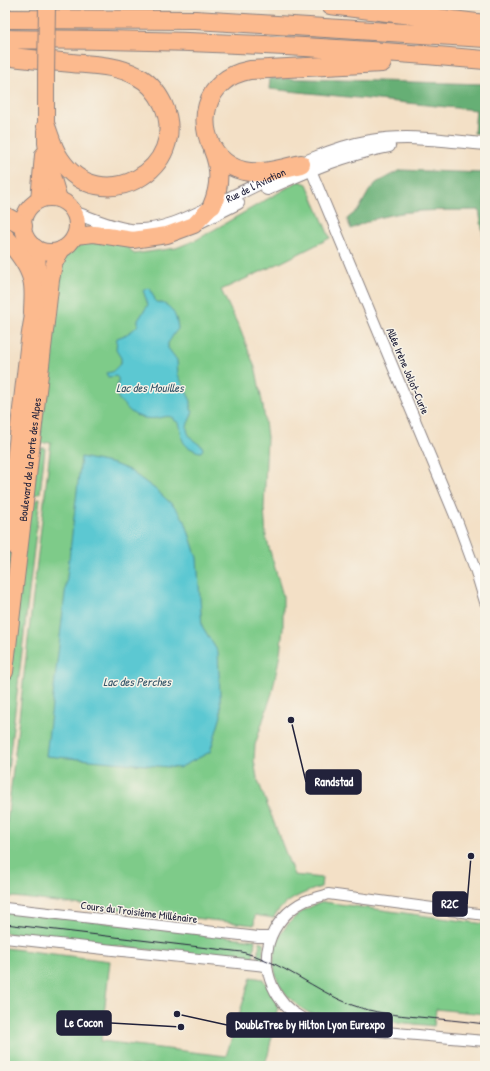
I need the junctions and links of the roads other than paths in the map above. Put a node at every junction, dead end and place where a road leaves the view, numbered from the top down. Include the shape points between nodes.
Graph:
1 (47, 5) edge
2 (330, 5) edge
3 (5, 19) edge
4 (485, 24) edge
5 (485, 38) edge
6 (5, 39) edge
7 (5, 56) edge
8 (479, 59) edge
9 (46, 126) junction
10 (442, 141) junction
11 (485, 144) edge
12 (213, 150) junction
13 (306, 167) junction
14 (59, 199) junction
15 (39, 200) junction
16 (212, 206) junction
17 (74, 212) junction
18 (5, 216) edge
19 (194, 225) junction
20 (23, 226) junction
21 (75, 236) junction
22 (5, 237) edge
23 (35, 247) junction
24 (62, 249) junction
25 (32, 313) junction
26 (5, 547) edge
27 (485, 602) edge
28 (5, 672) edge
29 (5, 908) edge
30 (485, 915) edge
31 (270, 937) junction
32 (5, 938) edge
33 (266, 966) junction
34 (485, 1041) edge

1 - 9 main road, bridge
2 - 4 highway
3 - 5 highway via 195,20
6 - 8 highway via 190,42
7 - 9 highway via 101,66 120,69 137,76 151,86 161,101 167,114 168,135 162,153 150,170 131,183 110,187 93,185 72,173 59,159
8 - 12 highway via 294,66 235,74 218,86 207,105 205,126
9 - 14 main road via 50,170
9 - 15 main road
10 - 11 street, Rue de l'Aviation
10 - 13 street, Rue de l'Aviation via 366,150
10 - 13 street, Rue de l'Aviation via 405,137 370,141 324,154
12 - 13 highway via 239,170 264,172
12 - 16 highway via 219,182
13 - 16 street, Rue de l'Aviation
13 - 19 street, Rue de l'Aviation
13 - 27 street, Allée Irène Joliot-Curie via 458,523
14 - 15 main road
14 - 17 main road
15 - 20 main road via 27,211
16 - 17 street, Rue de l'Aviation via 175,224 131,230
16 - 19 main road
17 - 21 main road via 77,219
18 - 20 highway
19 - 21 main road, Rue de l'Aviation via 167,235 133,240 94,234
20 - 23 main road via 25,234
21 - 24 main road
22 - 25 highway via 22,256 32,278
23 - 24 main road via 48,252
23 - 25 main road, Boulevard de la Porte des Alpes via 38,279
24 - 28 main road, Boulevard de la Porte des Alpes via 54,264 51,280
25 - 26 main road, Boulevard de la Porte des Alpes
29 - 31 street, Cours du Troisième Millénaire
30 - 31 street via 328,894 294,907 280,921
31 - 33 street
32 - 33 street
33 - 34 street via 278,996 290,1010 312,1022 365,1030

